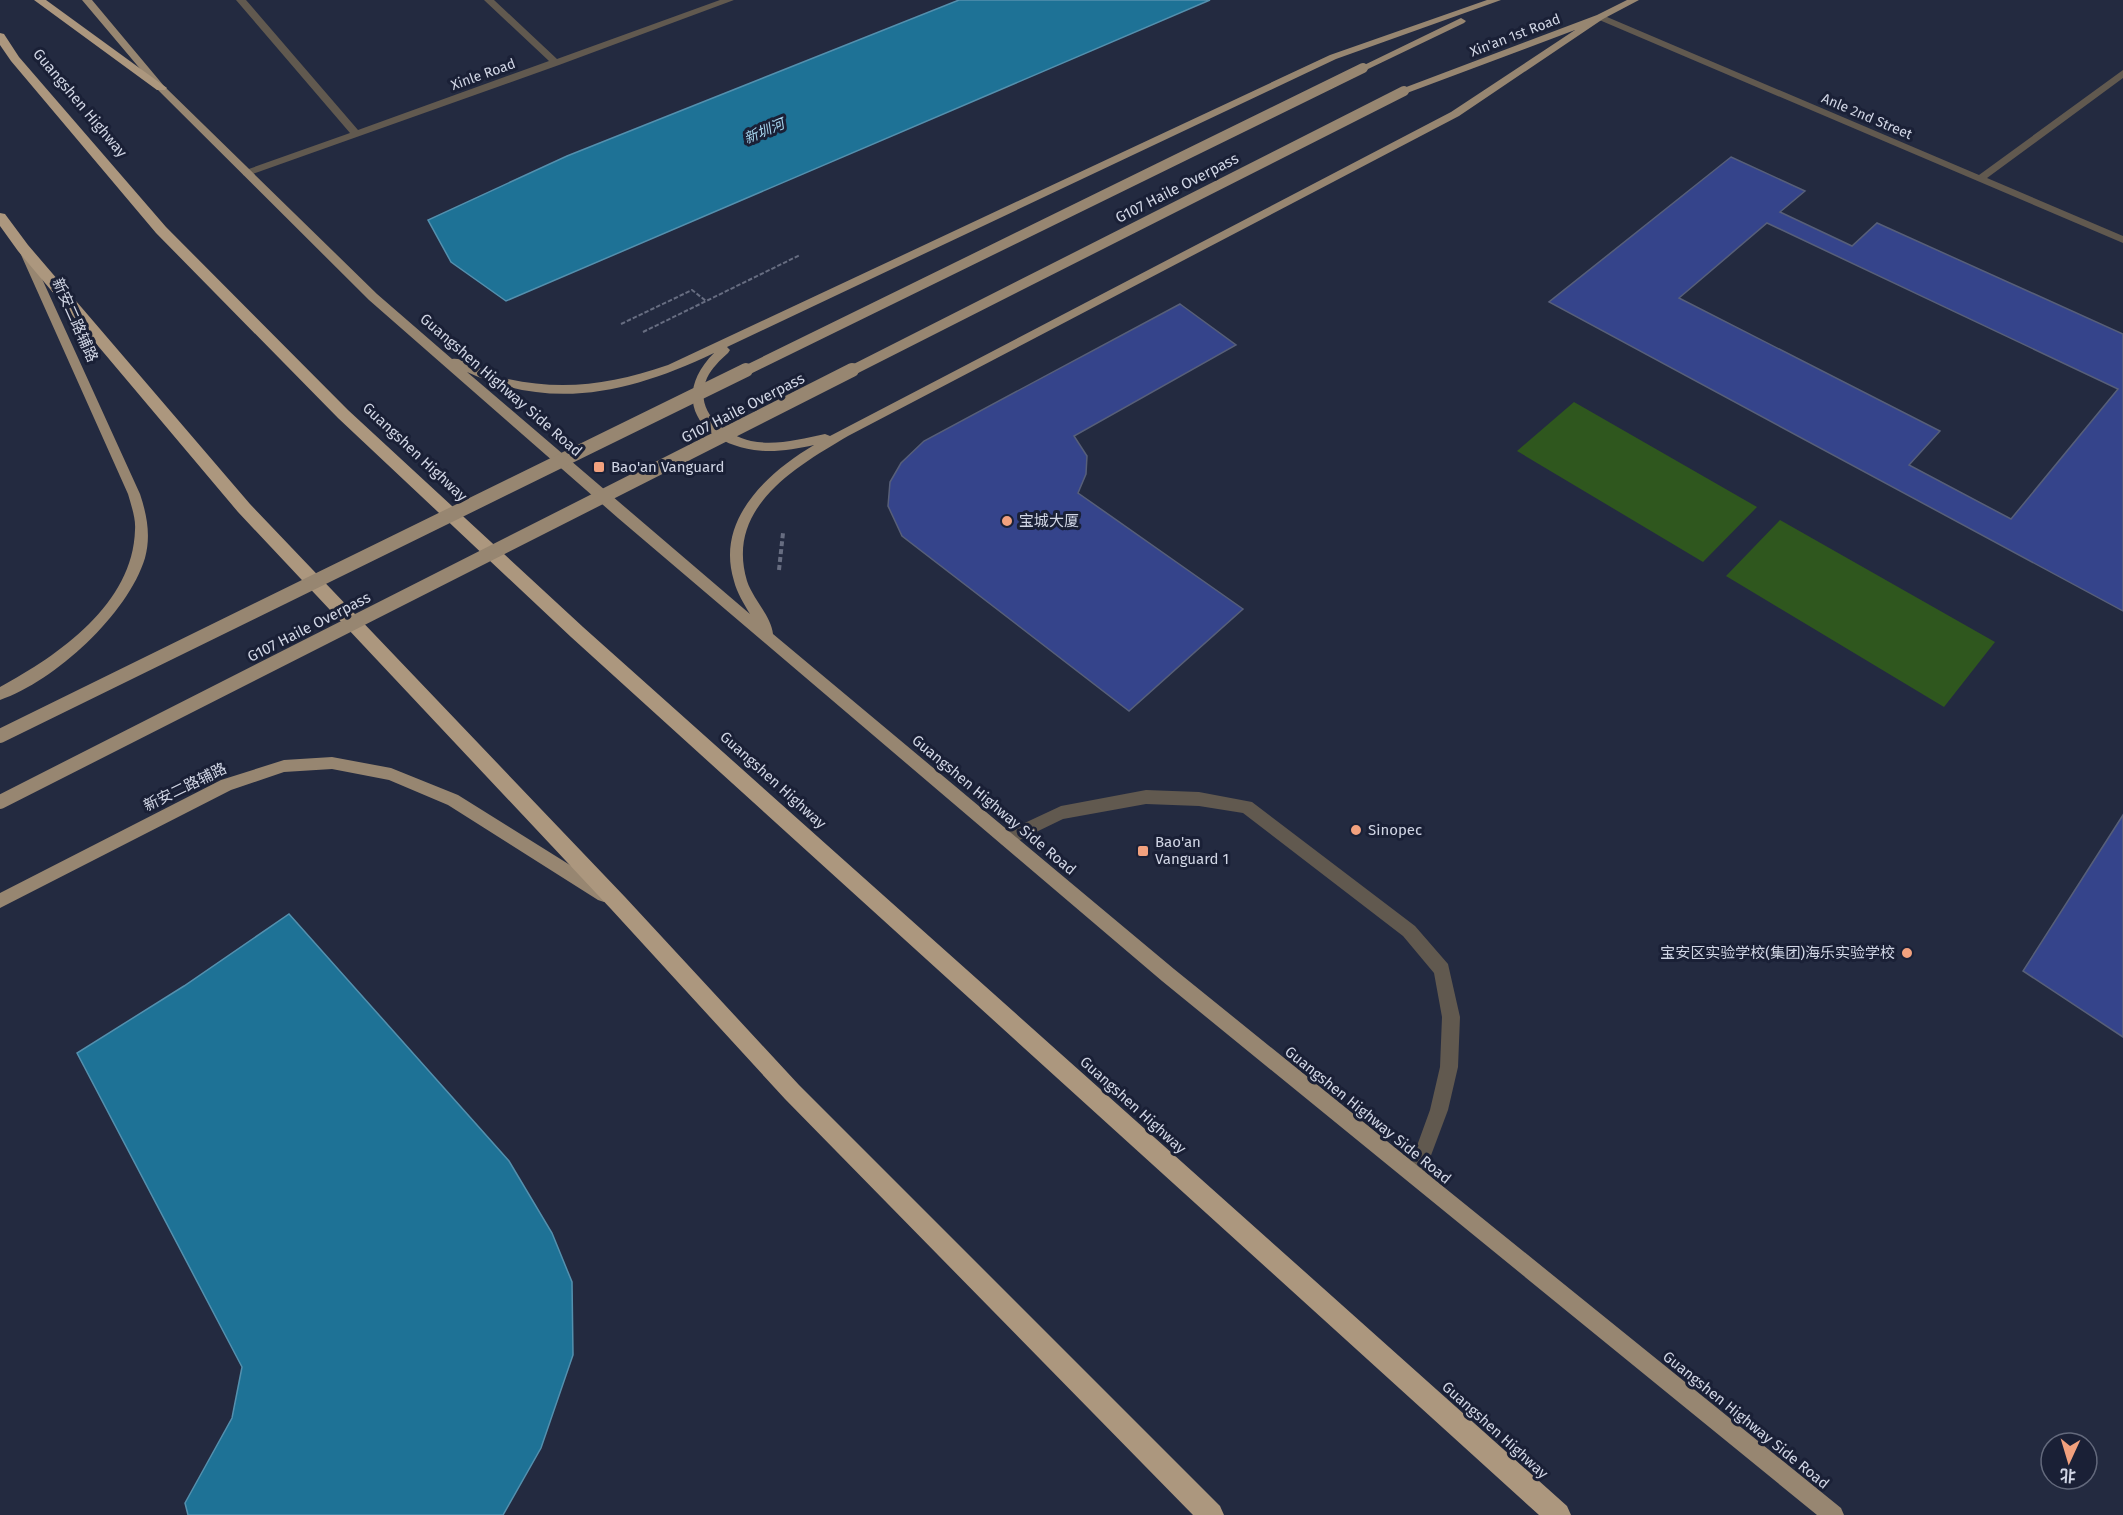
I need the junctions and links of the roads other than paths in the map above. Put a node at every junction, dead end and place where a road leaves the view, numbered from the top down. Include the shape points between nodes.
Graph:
1 (39, 0) edge
2 (87, 0) edge
3 (241, 0) edge
4 (489, 0) edge
5 (729, 0) edge
6 (1496, 0) edge
7 (1504, 0) edge
8 (1634, 0) edge
9 (1600, 17) junction
10 (0, 36) edge
11 (556, 63) junction
12 (2123, 73) edge
13 (161, 88) junction
14 (1404, 91) joint
15 (356, 134) junction
16 (247, 173) junction
17 (1980, 179) junction
18 (0, 217) edge
19 (2123, 240) edge
20 (23, 248) junction
21 (736, 340) junction
22 (437, 354) junction
23 (844, 433) junction
24 (772, 641) junction
25 (0, 694) edge
26 (0, 736) edge
27 (0, 802) edge
28 (1007, 839) junction
29 (0, 901) edge
30 (618, 903) junction
31 (1415, 1176) junction
32 (1211, 1515) edge
33 (1558, 1515) edge
34 (1834, 1515) edge

1 - 13 highway
2 - 13 main road, Guangshen Highway Side Road
3 - 15 street
4 - 11 street
5 - 11 street, Xinle Road
6 - 21 main road via 1334,57
7 - 26 main road, G107 Haile Overpass, bridge
8 - 9 main road, Xin'an 1st Road
9 - 14 main road, Xin'an 1st Road
9 - 17 street, Anle 2nd Street
9 - 23 main road via 1455,114
10 - 33 highway, Guangshen Highway via 15,59 161,230 343,414 586,639
11 - 15 street, Xinle Road
12 - 17 street
13 - 16 main road, Guangshen Highway Side Road
14 - 27 main road, G107 Haile Overpass, bridge
15 - 16 street, Xinle Road
16 - 22 main road, Guangshen Highway Side Road
17 - 19 street, Anle 2nd Street
18 - 20 highway
20 - 25 main road, 新安二路辅路 via 134,494 142,530 136,566 113,605 75,646 23,683
20 - 30 highway via 244,508
21 - 22 main road via 628,383 578,390 494,380
21 - 23 main road via 715,357 702,374 696,391 697,409 707,423 726,436 775,447
22 - 24 main road, Guangshen Highway Side Road
23 - 24 main road via 799,459 768,483 741,530 736,552 741,582
24 - 28 main road, Guangshen Highway Side Road
28 - 31 main road, Guangshen Highway Side Road
28 - 31 street via 1061,813 1146,797 1247,807 1409,930 1442,970 1451,1017 1447,1078
29 - 30 main road, 新安二路辅路 via 226,785 284,766 332,763 391,774 453,800
30 - 32 highway via 792,1092
31 - 34 main road, Guangshen Highway Side Road

